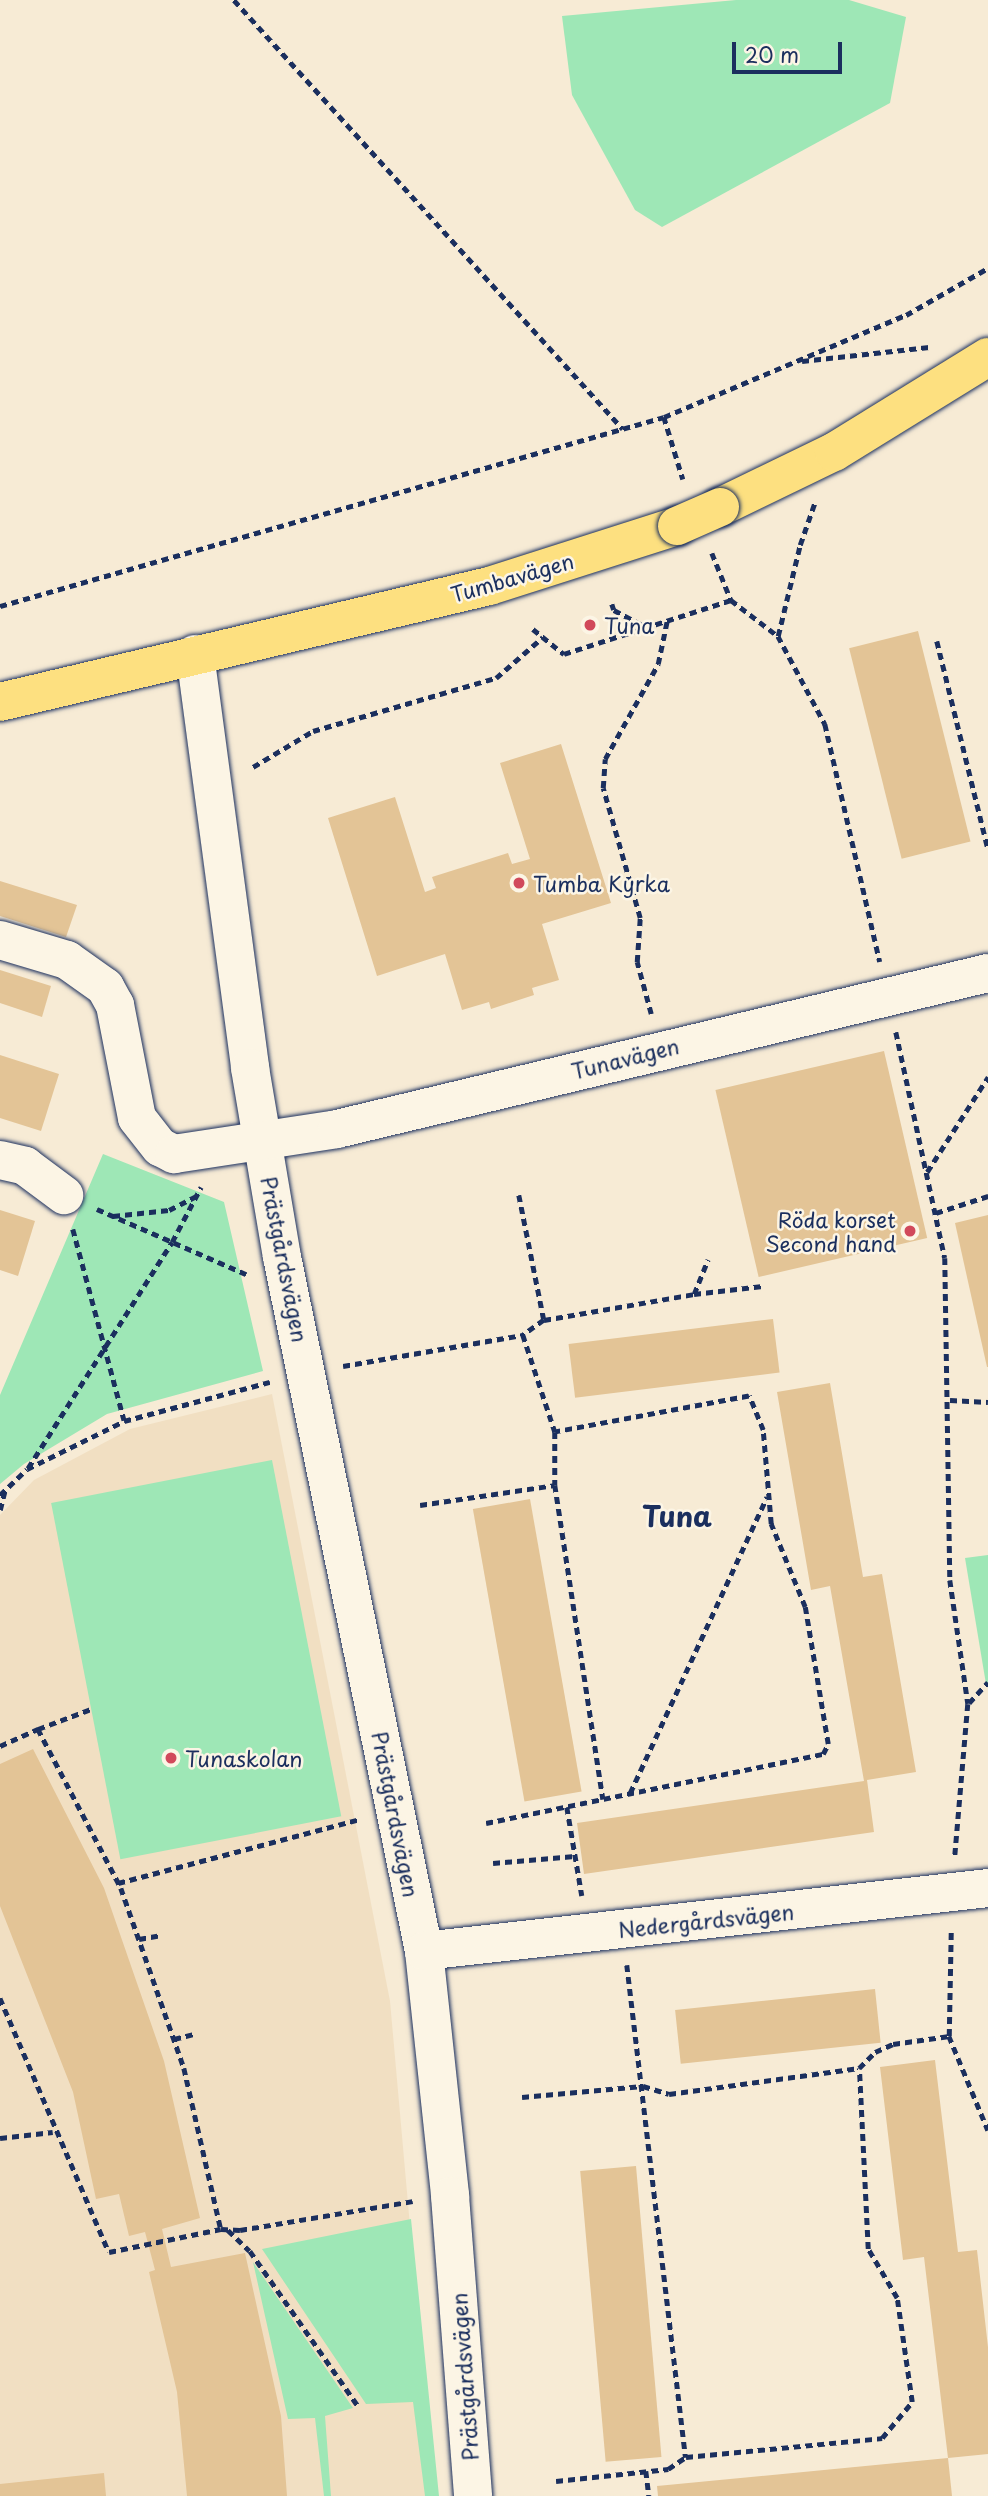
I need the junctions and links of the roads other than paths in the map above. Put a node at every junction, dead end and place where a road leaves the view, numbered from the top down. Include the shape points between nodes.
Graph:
1 (988, 357) edge
2 (195, 654) junction
3 (0, 702) edge
4 (0, 940) edge
5 (988, 973) edge
6 (263, 1141) junction
7 (0, 1160) edge
8 (64, 1195) road end
9 (970, 1890) edge
10 (424, 1951) junction
11 (473, 2496) edge

1 - 2 main road, Tumbavägen, bridge via 834,452 677,526 489,586
2 - 3 main road, Tumbavägen
2 - 6 street, Prästgårdsvägen
4 - 6 street via 66,960 105,987 115,1005 138,1118 146,1133 174,1154
5 - 6 street, Tunavägen via 337,1129
6 - 10 street, Prästgårdsvägen
7 - 8 street via 25,1166
9 - 10 street, Nedergårdsvägen
10 - 11 street, Prästgårdsvägen via 450,2196

